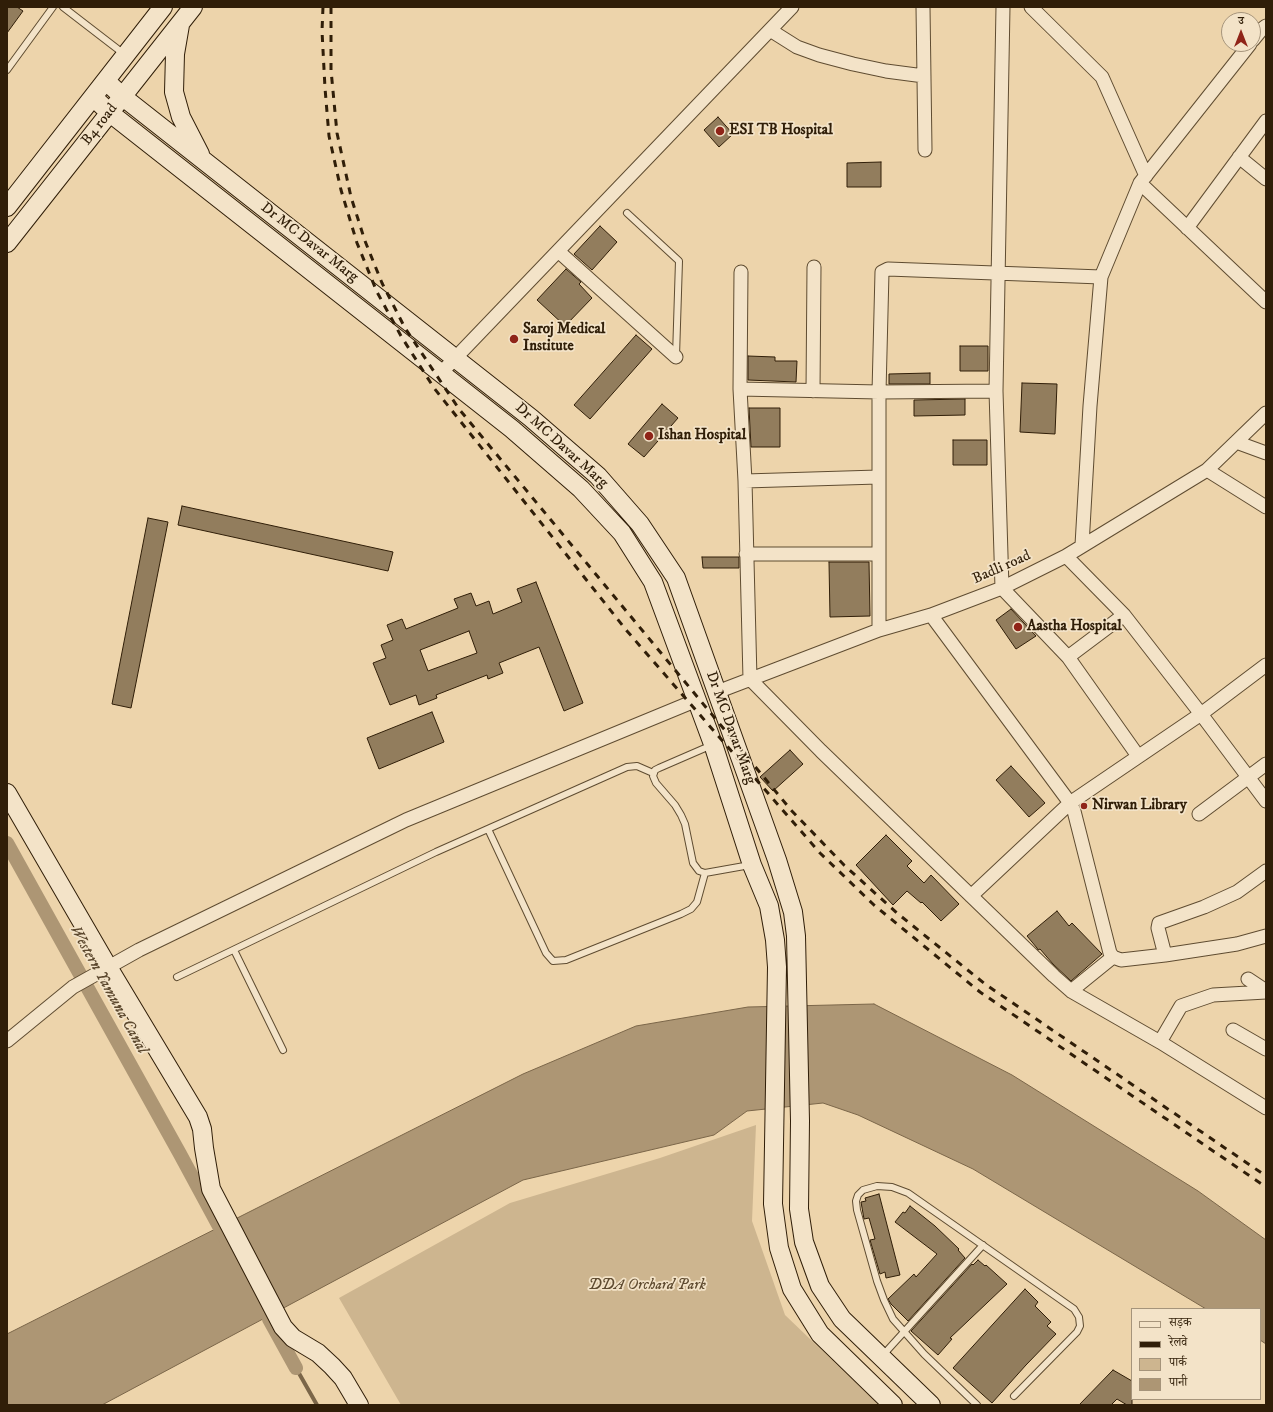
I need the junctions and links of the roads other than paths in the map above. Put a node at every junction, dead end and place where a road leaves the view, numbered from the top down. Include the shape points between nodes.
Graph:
1 (53, 7) edge
2 (63, 7) edge
3 (163, 7) edge
4 (193, 7) edge
5 (792, 7) edge
6 (922, 7) edge
7 (1003, 7) edge
8 (1031, 7) edge
9 (181, 22) junction
10 (770, 30) junction
11 (1244, 52) edge
12 (126, 55) junction
13 (7, 70) edge
14 (924, 76) junction
15 (106, 81) junction
16 (93, 97) junction
17 (123, 97) junction
18 (110, 113) junction
19 (1266, 121) edge
20 (925, 150) dead end
21 (1239, 158) junction
22 (203, 159) junction
23 (1143, 179) junction
24 (1266, 179) edge
25 (7, 206) edge
26 (627, 213) dead end
27 (1187, 228) junction
28 (7, 243) edge
29 (558, 250) junction
30 (814, 267) dead end
31 (741, 272) dead end
32 (998, 273) junction
33 (1101, 277) junction
34 (1266, 302) edge
35 (676, 357) joint
36 (455, 358) junction
37 (441, 372) junction
38 (740, 389) junction
39 (813, 391) junction
40 (879, 392) junction
41 (996, 392) junction
42 (1266, 413) edge
43 (1236, 442) junction
44 (1266, 453) edge
45 (1207, 470) junction
46 (878, 477) junction
47 (745, 481) junction
48 (1266, 507) edge
49 (1082, 545) junction
50 (746, 554) junction
51 (878, 554) junction
52 (1066, 556) junction
53 (1002, 588) junction
54 (930, 615) junction
55 (1124, 615) junction
56 (879, 630) junction
57 (1068, 657) junction
58 (1266, 665) edge
59 (750, 679) junction
60 (717, 692) junction
61 (697, 700) junction
62 (1201, 714) junction
63 (713, 744) junction
64 (1138, 756) junction
65 (1266, 764) edge
66 (653, 773) junction
67 (1248, 777) junction
68 (7, 793) edge
69 (1266, 801) edge
70 (1070, 804) junction
71 (1199, 814) dead end
72 (488, 829) junction
73 (780, 870) junction
74 (1266, 870) edge
75 (754, 871) junction
76 (705, 873) junction
77 (971, 896) junction
78 (1266, 936) edge
79 (234, 950) junction
80 (1165, 955) junction
81 (1113, 957) junction
82 (109, 967) junction
83 (177, 977) dead end
84 (1248, 979) dead end
85 (1071, 990) junction
86 (1266, 991) edge
87 (1233, 1030) dead end
88 (7, 1041) edge
89 (1160, 1042) junction
90 (1266, 1049) edge
91 (282, 1050) dead end
92 (1266, 1108) edge
93 (983, 1246) junction
94 (904, 1333) junction
95 (882, 1357) junction
96 (1014, 1396) dead end
97 (359, 1405) edge
98 (893, 1405) edge
99 (932, 1405) edge
100 (977, 1405) edge

1 - 13 lane
2 - 12 lane
3 - 12 street, B4 road
4 - 9 street, B4 road
5 - 10 street
6 - 14 street
7 - 32 street
8 - 23 street via 1102,77
9 - 17 street, B4 road
9 - 22 street via 175,54 174,92 181,117
10 - 14 street via 797,47 819,55 873,68
10 - 29 street
11 - 23 street
12 - 15 street, B4 road
14 - 20 street
15 - 16 street, B4 road
15 - 17 street, Dr MC Davar Marg
16 - 18 street
16 - 25 street, B4 road
17 - 18 street, B4 road
17 - 22 street, Dr MC Davar Marg
18 - 28 street, B4 road
18 - 37 street
19 - 21 street
21 - 24 street
21 - 27 street
22 - 36 street, Dr MC Davar Marg
23 - 27 street
23 - 33 street
26 - 35 lane via 679,261
27 - 34 street
29 - 35 street
29 - 36 street
30 - 39 street
31 - 38 street
32 - 33 street
32 - 40 street via 888,269 882,272
32 - 41 street
33 - 49 street
36 - 37 street
36 - 60 street, Dr MC Davar Marg via 531,418 598,476 640,524 676,578
37 - 61 street via 581,489 622,533 654,582
38 - 39 street
38 - 47 street
39 - 40 street
40 - 41 street
40 - 46 street
41 - 53 street
42 - 43 street, Badli road
43 - 44 street
43 - 45 street, Badli road
45 - 48 street
45 - 49 street, Badli road
46 - 47 street
46 - 51 street
47 - 50 street
49 - 52 street, Badli road
50 - 51 street
50 - 59 street
51 - 56 street
52 - 53 street, Badli road
52 - 55 street
53 - 54 street, Badli road
53 - 57 street
54 - 56 street, Badli road
54 - 70 street
55 - 57 street
55 - 62 street
56 - 59 street, Badli road
57 - 64 street
58 - 62 street
59 - 60 street, Badli road
59 - 77 street
60 - 73 street, Dr MC Davar Marg
61 - 63 street
61 - 82 street via 406,820
62 - 64 street
62 - 67 street
63 - 66 lane
63 - 75 street
64 - 70 street
65 - 67 street
66 - 72 lane via 637,766 627,767
66 - 76 lane via 656,782 675,805 685,824 694,867
67 - 69 street
67 - 71 street
68 - 82 street
70 - 77 street
70 - 81 street via 1077,820
72 - 76 lane via 546,954 553,961 573,958 691,909 697,902
72 - 79 lane
73 - 75 street
73 - 95 street, Dr MC Davar Marg via 793,912 796,936 799,1209 804,1242 820,1286 838,1314
74 - 80 street via 1237,892 1159,923
75 - 76 lane
75 - 98 street via 769,906 777,967 773,1204 779,1248 792,1289 820,1334
77 - 85 street
78 - 80 street via 1236,944
79 - 83 lane
79 - 91 lane
80 - 81 street via 1121,960
81 - 85 street
82 - 88 street via 73,987
82 - 97 street via 198,1117 211,1189 283,1327 293,1338 318,1353 332,1366 343,1378
84 - 86 street
85 - 89 street
86 - 89 street via 1213,995 1181,1006
87 - 90 street
89 - 92 street
93 - 94 lane
93 - 94 lane via 908,1193 892,1187 877,1186 863,1190 858,1195 857,1210 877,1281 893,1319
93 - 96 lane via 1074,1309 1079,1317 1080,1326 1077,1332
94 - 95 lane
94 - 100 lane
95 - 99 street, Dr MC Davar Marg

